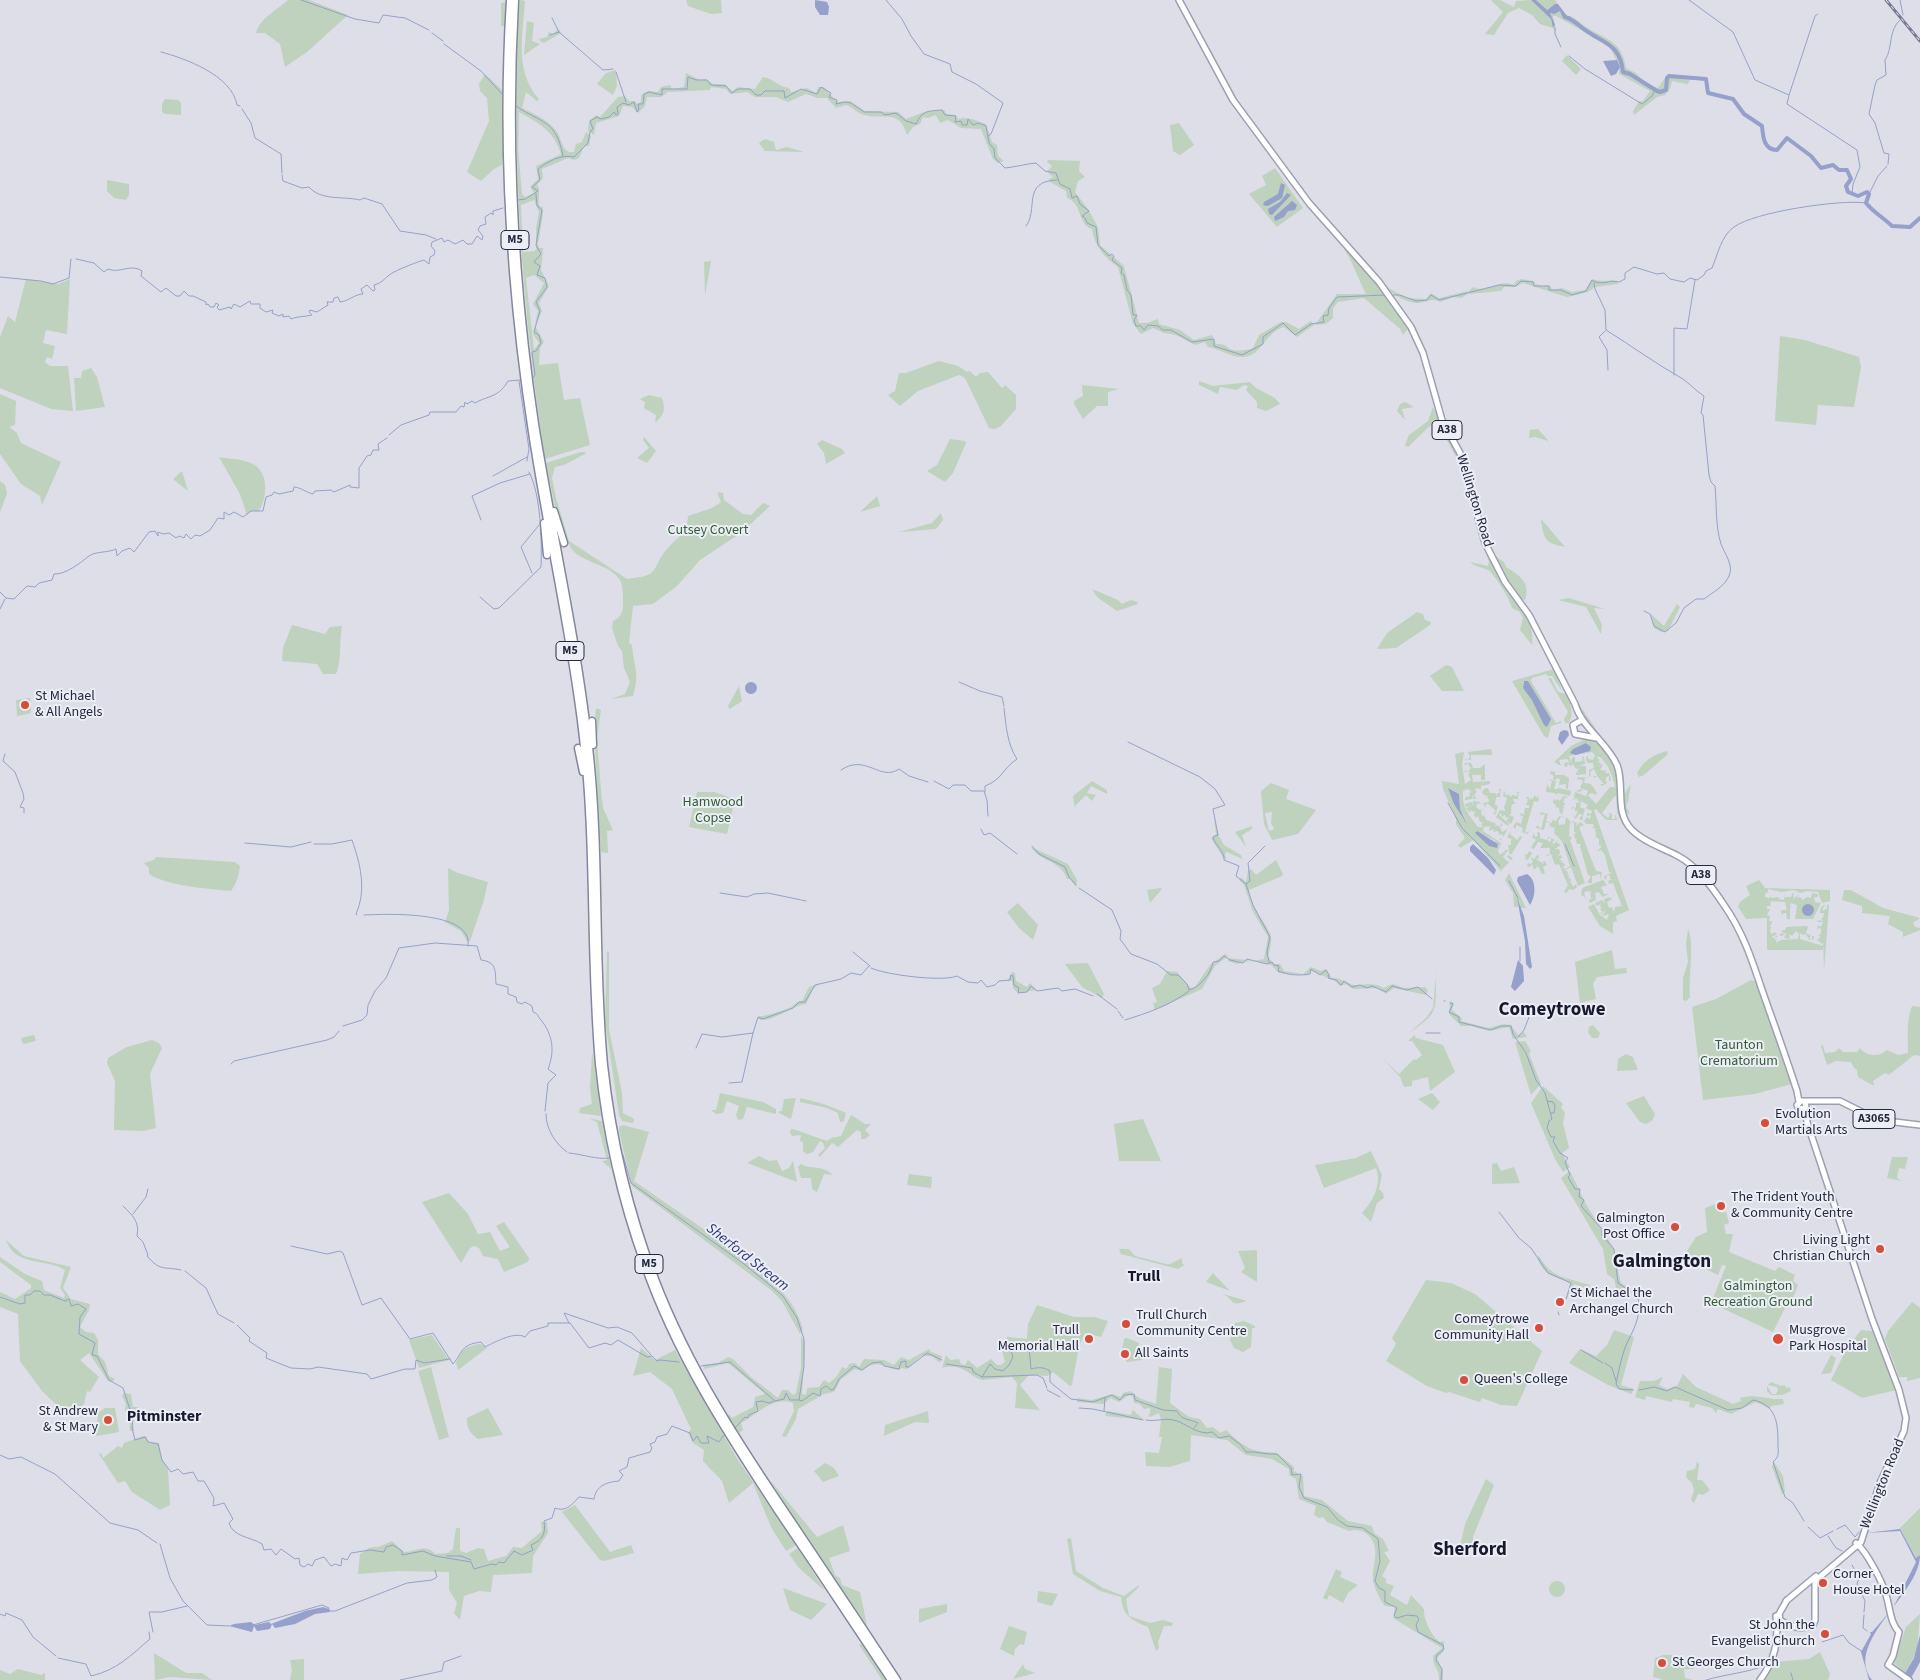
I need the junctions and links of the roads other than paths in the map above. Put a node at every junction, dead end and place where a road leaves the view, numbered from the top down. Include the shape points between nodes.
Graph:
1 (510, 0) edge
2 (515, 0) edge
3 (1180, 0) edge
4 (537, 466) junction
5 (545, 478) junction
6 (564, 543) dead end
7 (547, 555) dead end
8 (1572, 699) junction
9 (1582, 720) junction
10 (592, 721) dead end
11 (1574, 723) junction
12 (1588, 726) junction
13 (1585, 736) junction
14 (1597, 738) junction
15 (578, 748) dead end
16 (593, 783) junction
17 (590, 808) junction
18 (1803, 1105) junction
19 (1920, 1125) edge
20 (1856, 1544) junction
21 (1815, 1584) junction
22 (1805, 1587) junction
23 (1787, 1600) junction
24 (1777, 1621) junction
25 (1790, 1626) junction
26 (1777, 1634) junction
27 (891, 1680) edge
28 (897, 1680) edge
29 (1760, 1680) edge
30 (1909, 1680) edge

1 - 4 highway, M5 via 506,115 510,236 520,348
2 - 5 highway, M5 via 512,138 515,236 525,348
3 - 8 main road, Wellington Road / A38 via 1227,91 1309,204 1406,318 1420,347 1442,420 1461,455 1490,553 1505,582 1529,615
4 - 7 highway, M5
4 - 17 highway, M5 via 577,691
5 - 6 highway, M5
5 - 16 highway, M5 via 581,683
8 - 9 main road, Wellington Road / A38
8 - 11 main road, Wellington Road / A38
9 - 11 main road
9 - 12 main road, Wellington Road / A38
10 - 16 highway, M5
11 - 13 main road via 1572,730 1575,734
12 - 13 main road
12 - 14 main road, Wellington Road / A38
13 - 14 main road
14 - 18 main road, Wellington Road / A38 via 1617,767 1622,813 1629,828 1686,860 1708,883 1742,933
15 - 17 highway, M5
16 - 28 highway, M5 via 605,1071 619,1159 643,1245 678,1334 716,1406
17 - 27 highway, M5 via 596,1012 602,1088 620,1184 644,1264 677,1343 712,1409
18 - 19 main road, A3065 via 1840,1102 1878,1120
18 - 20 main road, Wellington Road / A38 via 1870,1315 1905,1411 1905,1427
20 - 21 main road, Wellington Road
20 - 22 main road, Wellington Road / A38
20 - 30 main road via 1884,1590 1900,1635 1888,1665
21 - 22 main road, A38
21 - 25 main road via 1816,1620 1806,1627
22 - 23 main road, A38
23 - 24 main road, A38 via 1777,1612
23 - 25 main road via 1779,1617
24 - 25 main road
24 - 26 main road, A38
25 - 26 main road
26 - 29 main road, A38 via 1771,1666

